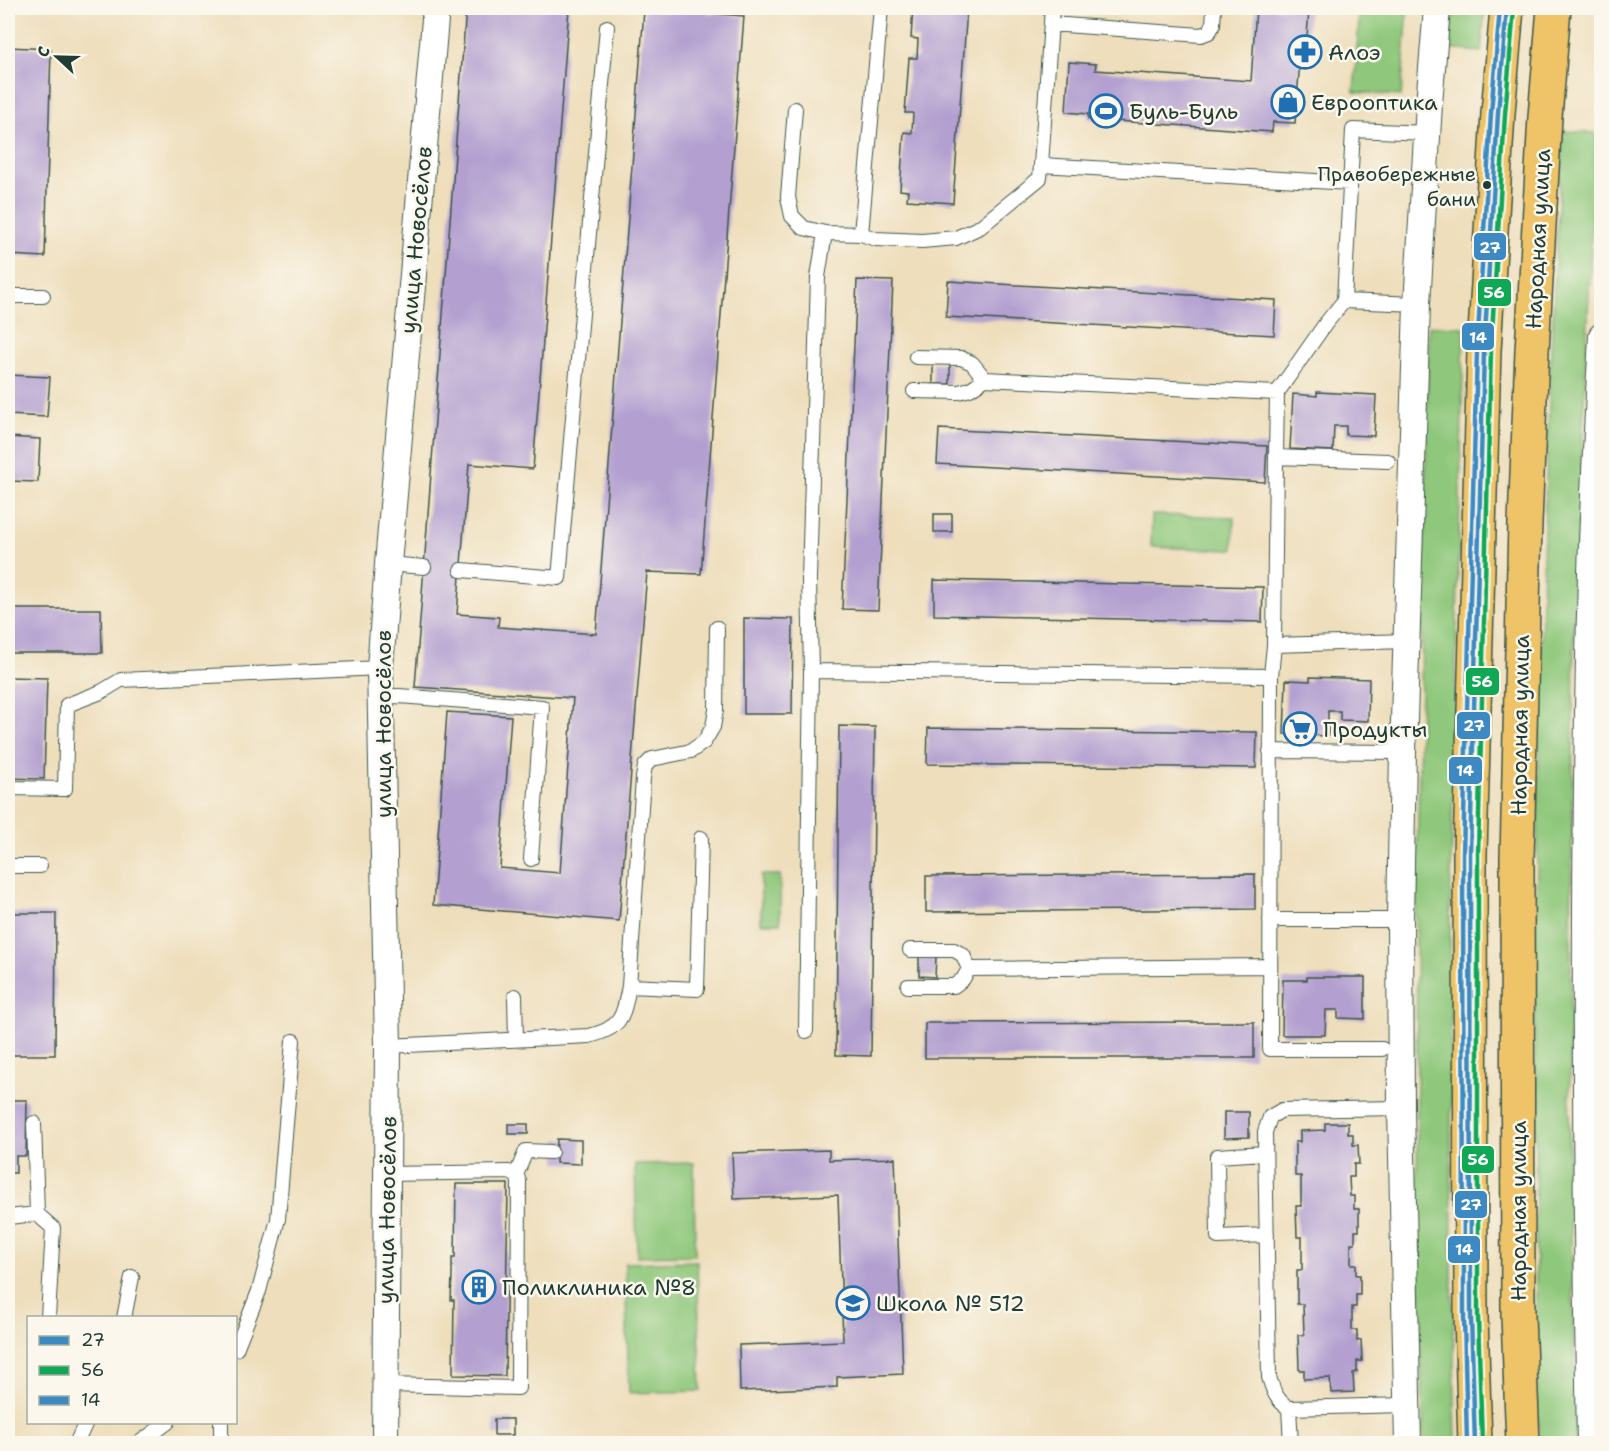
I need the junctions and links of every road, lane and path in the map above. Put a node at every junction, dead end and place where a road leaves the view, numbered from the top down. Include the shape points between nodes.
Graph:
1 (436, 8) edge
2 (880, 8) edge
3 (1052, 8) edge
4 (1214, 8) edge
5 (1437, 8) edge
6 (1508, 8) edge
7 (1554, 8) edge
8 (1051, 24) junction
9 (607, 27) dead end
10 (795, 109) dead end
11 (1428, 133) junction
12 (1041, 165) junction
13 (1350, 183) junction
14 (825, 233) junction
15 (861, 234) junction
16 (8, 296) edge
17 (44, 296) dead end
18 (1344, 301) junction
19 (1417, 304) junction
20 (1602, 336) edge
21 (916, 357) dead end
22 (985, 379) junction
23 (914, 391) dead end
24 (1277, 393) junction
25 (1276, 457) junction
26 (1388, 461) dead end
27 (388, 564) junction
28 (424, 567) dead end
29 (461, 570) dead end
30 (1596, 573) edge
31 (717, 628) dead end
32 (1407, 641) junction
33 (1274, 645) junction
34 (380, 668) junction
35 (810, 672) junction
36 (1270, 676) junction
37 (380, 697) junction
38 (1594, 744) edge
39 (1270, 751) junction
40 (1403, 752) junction
41 (8, 788) edge
42 (701, 838) dead end
43 (531, 859) dead end
44 (8, 866) edge
45 (40, 866) dead end
46 (1270, 920) junction
47 (1400, 920) junction
48 (910, 950) dead end
49 (1270, 966) junction
50 (969, 969) junction
51 (629, 986) junction
52 (908, 986) dead end
53 (515, 996) dead end
54 (806, 1031) dead end
55 (516, 1040) junction
56 (293, 1041) dead end
57 (388, 1046) junction
58 (1382, 1049) dead end
59 (1401, 1108) junction
60 (34, 1123) dead end
61 (551, 1152) dead end
62 (1265, 1153) junction
63 (1594, 1161) edge
64 (387, 1174) junction
65 (516, 1174) junction
66 (37, 1214) junction
67 (8, 1217) edge
68 (1267, 1235) junction
69 (132, 1277) dead end
70 (1595, 1280) edge
71 (48, 1316) edge
72 (123, 1316) edge
73 (237, 1347) edge
74 (385, 1385) junction
75 (1406, 1405) junction
76 (1289, 1408) junction
77 (85, 1424) edge
78 (165, 1424) edge
79 (221, 1424) edge
80 (76, 1443) edge
81 (138, 1443) edge
82 (221, 1443) edge
83 (385, 1443) edge
84 (1291, 1443) edge
85 (1408, 1443) edge
86 (1475, 1443) edge
87 (1522, 1443) edge
88 (1590, 1443) edge

1 - 27 street, улица Новосёлов
2 - 15 lane
3 - 8 lane
4 - 8 lane via 1213,25 1201,35
5 - 11 street
6 - 86 main road, Народная улица via 1484,351 1470,854
7 - 87 main road, Народная улица via 1531,374 1517,858
8 - 12 lane
9 - 29 lane via 559,578
10 - 14 lane via 788,197 792,216 804,228
11 - 13 lane via 1353,130
11 - 19 street
12 - 13 lane
12 - 15 lane via 1040,178 981,227 956,238 922,241 876,239
13 - 18 lane
14 - 15 lane
14 - 35 lane via 818,277 808,578
16 - 17 lane
18 - 19 lane
18 - 24 lane
19 - 32 street
20 - 30 street
21 - 22 lane via 961,358 972,363
22 - 23 lane via 960,392
22 - 24 lane
24 - 25 lane
25 - 26 lane
25 - 33 lane
27 - 28 lane
27 - 34 street, улица Новосёлов
30 - 38 street
31 - 51 lane via 713,727 704,742 691,751 652,759 645,766
32 - 33 lane
32 - 40 street
33 - 36 lane
34 - 37 street, улица Новосёлов
34 - 41 lane via 121,680 67,705 65,789
35 - 36 lane
35 - 54 lane
36 - 39 lane
37 - 43 lane via 542,707
37 - 57 street, улица Новосёлов
38 - 63 street
39 - 40 lane
39 - 46 lane
40 - 47 street
42 - 51 lane via 697,989
44 - 45 lane
46 - 47 lane
46 - 49 lane
47 - 59 street
48 - 50 lane via 954,950 963,955
49 - 50 lane
49 - 58 lane via 1270,1049
50 - 52 lane via 954,986
51 - 55 lane via 618,1023 606,1032
53 - 55 lane
55 - 57 lane
56 - 73 lane via 278,1219 259,1291
57 - 64 street, улица Новосёлов
59 - 62 lane via 1282,1110 1269,1117
59 - 75 street
60 - 66 lane
61 - 65 lane via 526,1151
62 - 68 lane
62 - 68 lane via 1217,1156 1218,1237
63 - 70 street
64 - 65 lane
64 - 74 street, улица Новосёлов
65 - 74 lane via 518,1388
66 - 67 lane
66 - 71 lane via 53,1228
68 - 76 lane via 1269,1377 1272,1390
69 - 72 lane
70 - 88 street
74 - 83 street, улица Новосёлов
75 - 76 lane
75 - 85 street
76 - 84 lane
77 - 80 lane
78 - 81 lane
79 - 82 lane

